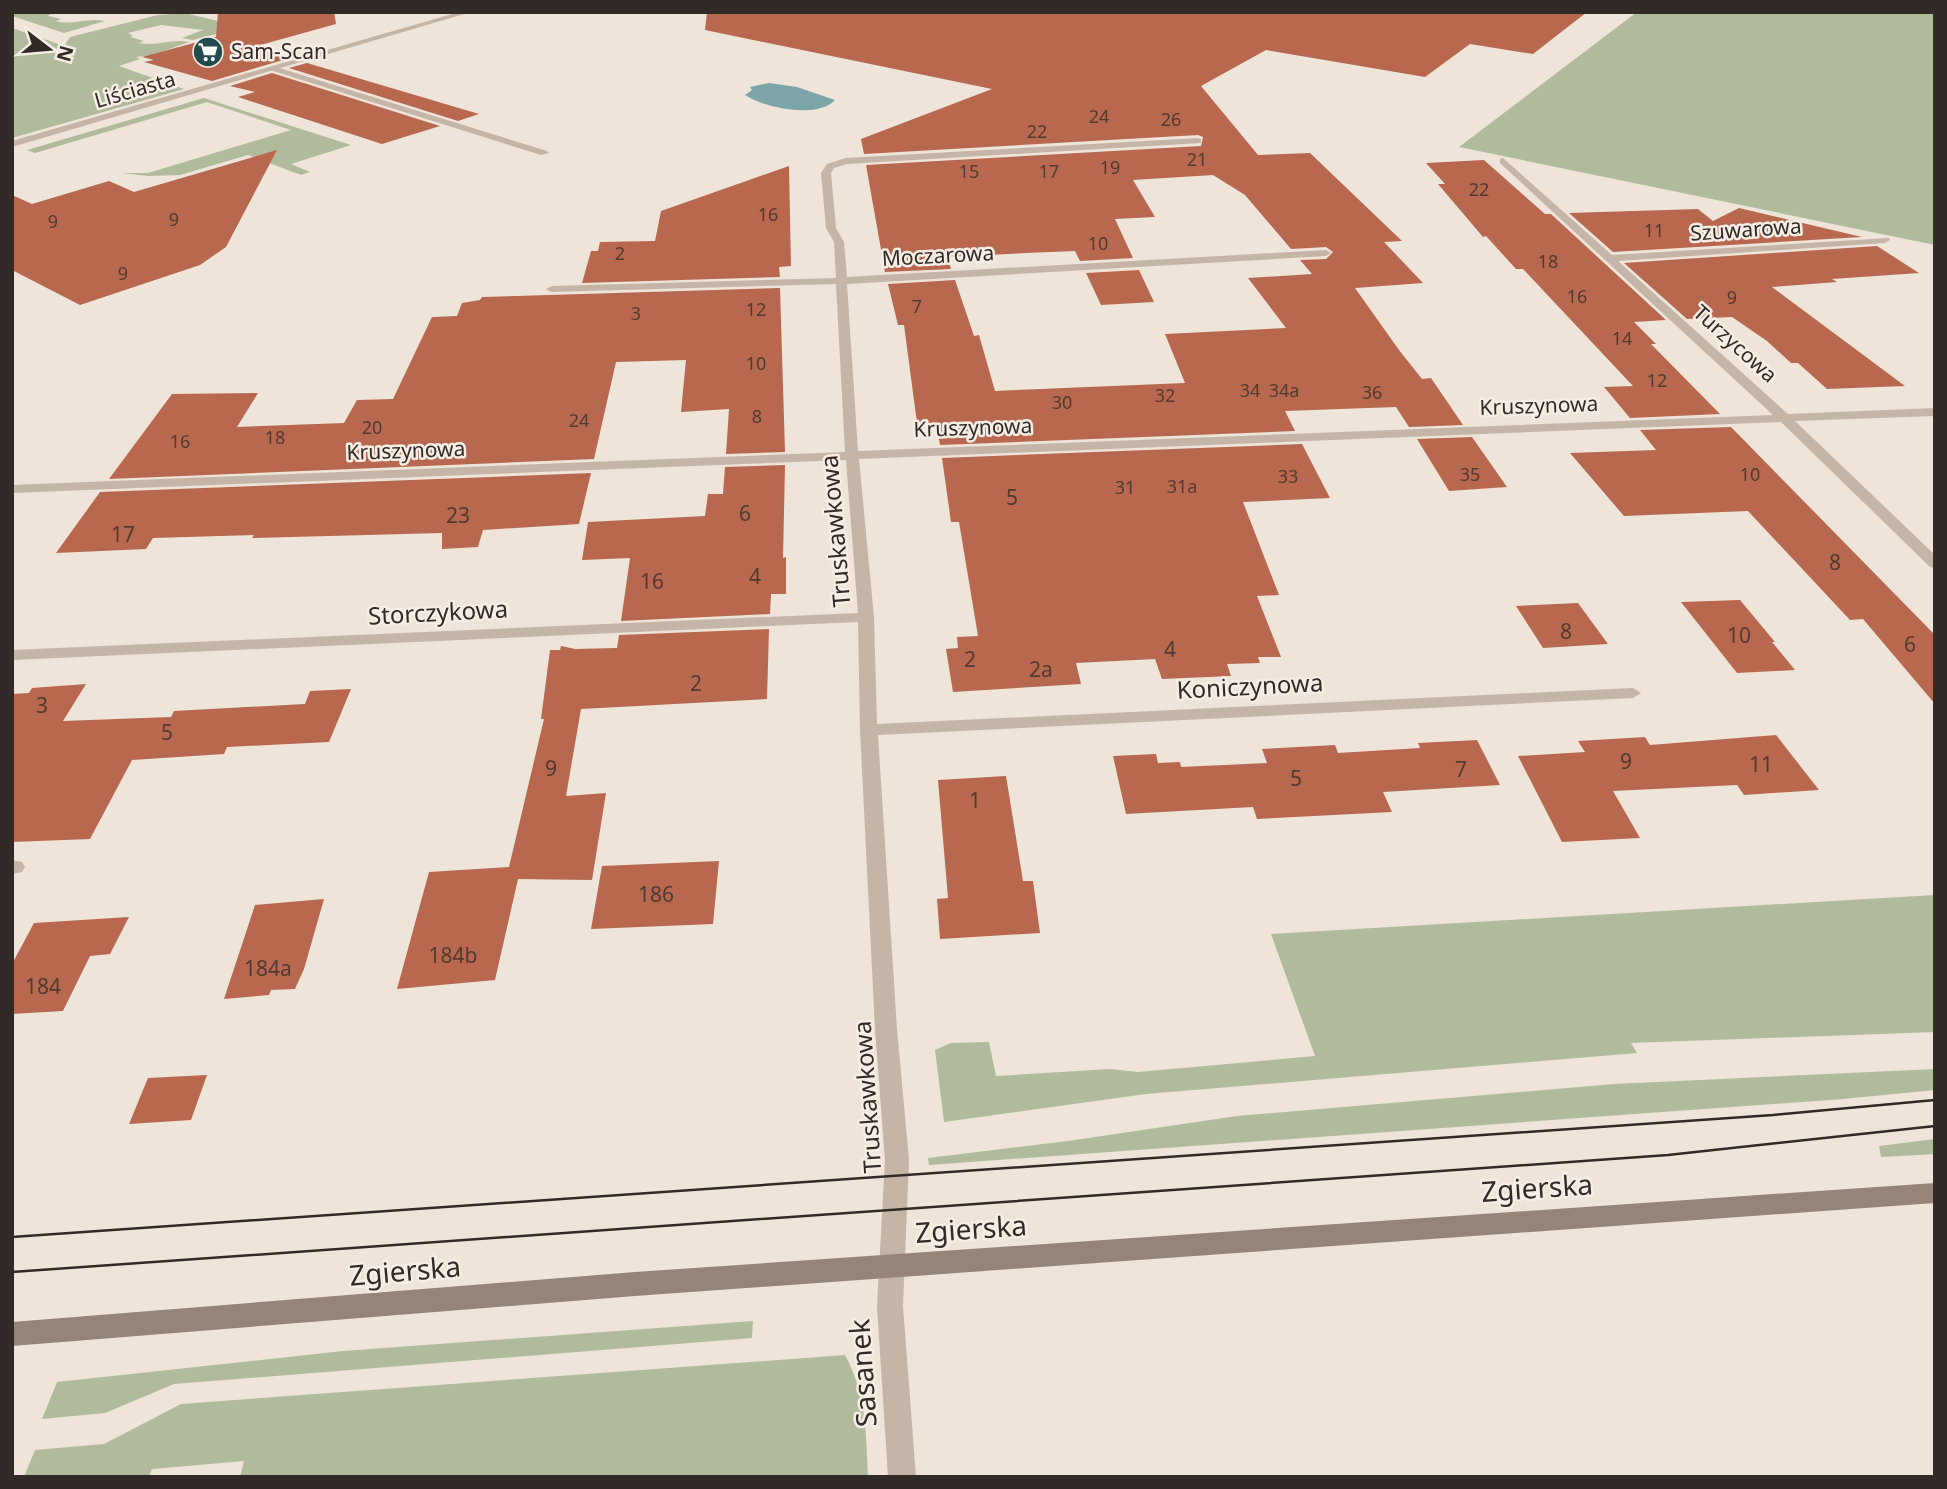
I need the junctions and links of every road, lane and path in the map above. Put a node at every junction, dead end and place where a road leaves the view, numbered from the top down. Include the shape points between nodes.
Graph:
1 (468, 12) edge
2 (273, 68) junction
3 (1198, 141) dead end
4 (12, 144) edge
5 (526, 159) dead end
6 (1503, 161) dead end
7 (1885, 240) dead end
8 (1326, 253) dead end
9 (1608, 258) junction
10 (839, 281) junction
11 (552, 289) dead end
12 (1935, 412) edge
13 (1784, 417) junction
14 (852, 454) junction
15 (12, 489) edge
16 (1935, 564) edge
17 (866, 617) junction
18 (12, 655) edge
19 (1633, 693) dead end
20 (869, 730) junction
21 (1935, 1193) edge
22 (892, 1266) junction
23 (12, 1334) edge
24 (902, 1477) edge

1 - 2 street, Liściasta
2 - 4 street, Liściasta
2 - 5 street via 544,153
3 - 10 street, Truskawkowa via 838,162 826,173 831,228 839,242
6 - 9 street, Turzycowa
7 - 9 street, Szuwarowa
8 - 10 street, Moczarowa
9 - 13 street, Turzycowa
10 - 11 street, Moczarowa
10 - 14 street, Truskawkowa
12 - 13 street, Kruszynowa
13 - 14 street, Kruszynowa
13 - 16 street, Turzycowa
14 - 15 street, Kruszynowa
14 - 17 street, Truskawkowa
17 - 18 street, Storczykowa
17 - 20 street, Truskawkowa
19 - 20 street, Koniczynowa
20 - 22 street, Truskawkowa via 897,1160
21 - 22 main road, Zgierska
22 - 23 main road, Zgierska
22 - 24 street, Sasanek via 891,1351

